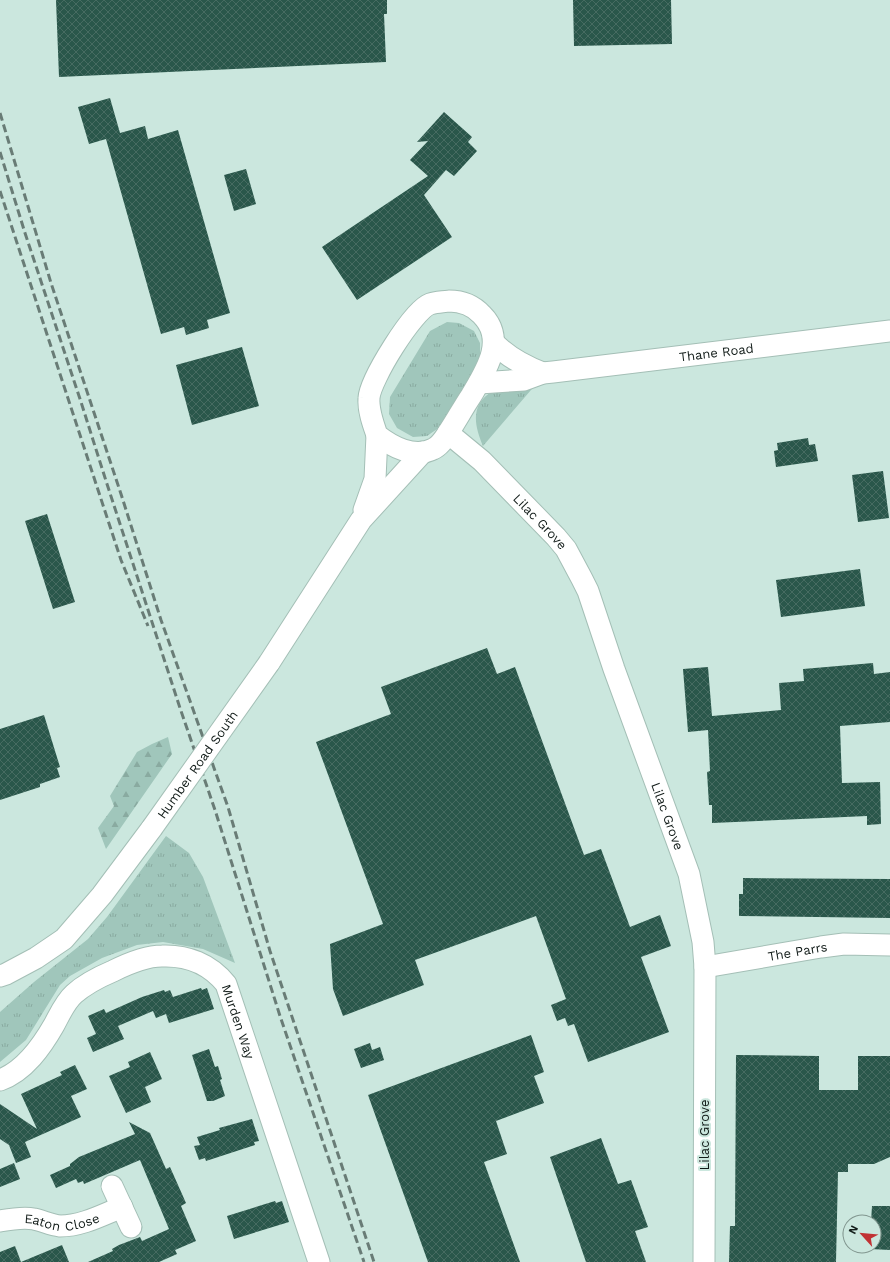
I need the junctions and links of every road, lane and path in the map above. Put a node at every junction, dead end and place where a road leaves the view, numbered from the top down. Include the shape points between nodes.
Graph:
1 (890, 331) edge
2 (494, 343) junction
3 (543, 373) junction
4 (479, 383) junction
5 (448, 433) junction
6 (377, 435) junction
7 (422, 452) junction
8 (361, 520) junction
9 (890, 945) edge
10 (705, 967) junction
11 (0, 976) edge
12 (0, 1080) edge
13 (112, 1186) dead end
14 (122, 1207) junction
15 (0, 1221) edge
16 (131, 1227) dead end
17 (319, 1262) edge
18 (704, 1262) edge

1 - 3 street, Thane Road
2 - 3 street via 511,358
2 - 4 street via 491,360
2 - 6 street via 486,318 469,305 449,301 430,304 424,308 406,328 371,387 369,399
3 - 4 street, Thane Road via 524,380
4 - 5 street
5 - 7 street via 434,449
5 - 10 street, Lilac Grove via 482,461 556,536 566,549 588,591 689,874
6 - 7 street via 400,449
6 - 8 street, Humber Road South via 375,479
7 - 8 street, Humber Road South
8 - 11 street, Humber Road South, bridge via 269,663 102,895 64,939 36,958
9 - 10 street, The Parrs via 844,944
10 - 18 street, Lilac Grove
12 - 17 street, Murden Way via 27,1063 73,994 97,977 146,958 162,956 187,958 206,965 218,973 226,984
13 - 14 street
14 - 15 street, Eaton Close via 70,1226 22,1218
14 - 16 street

